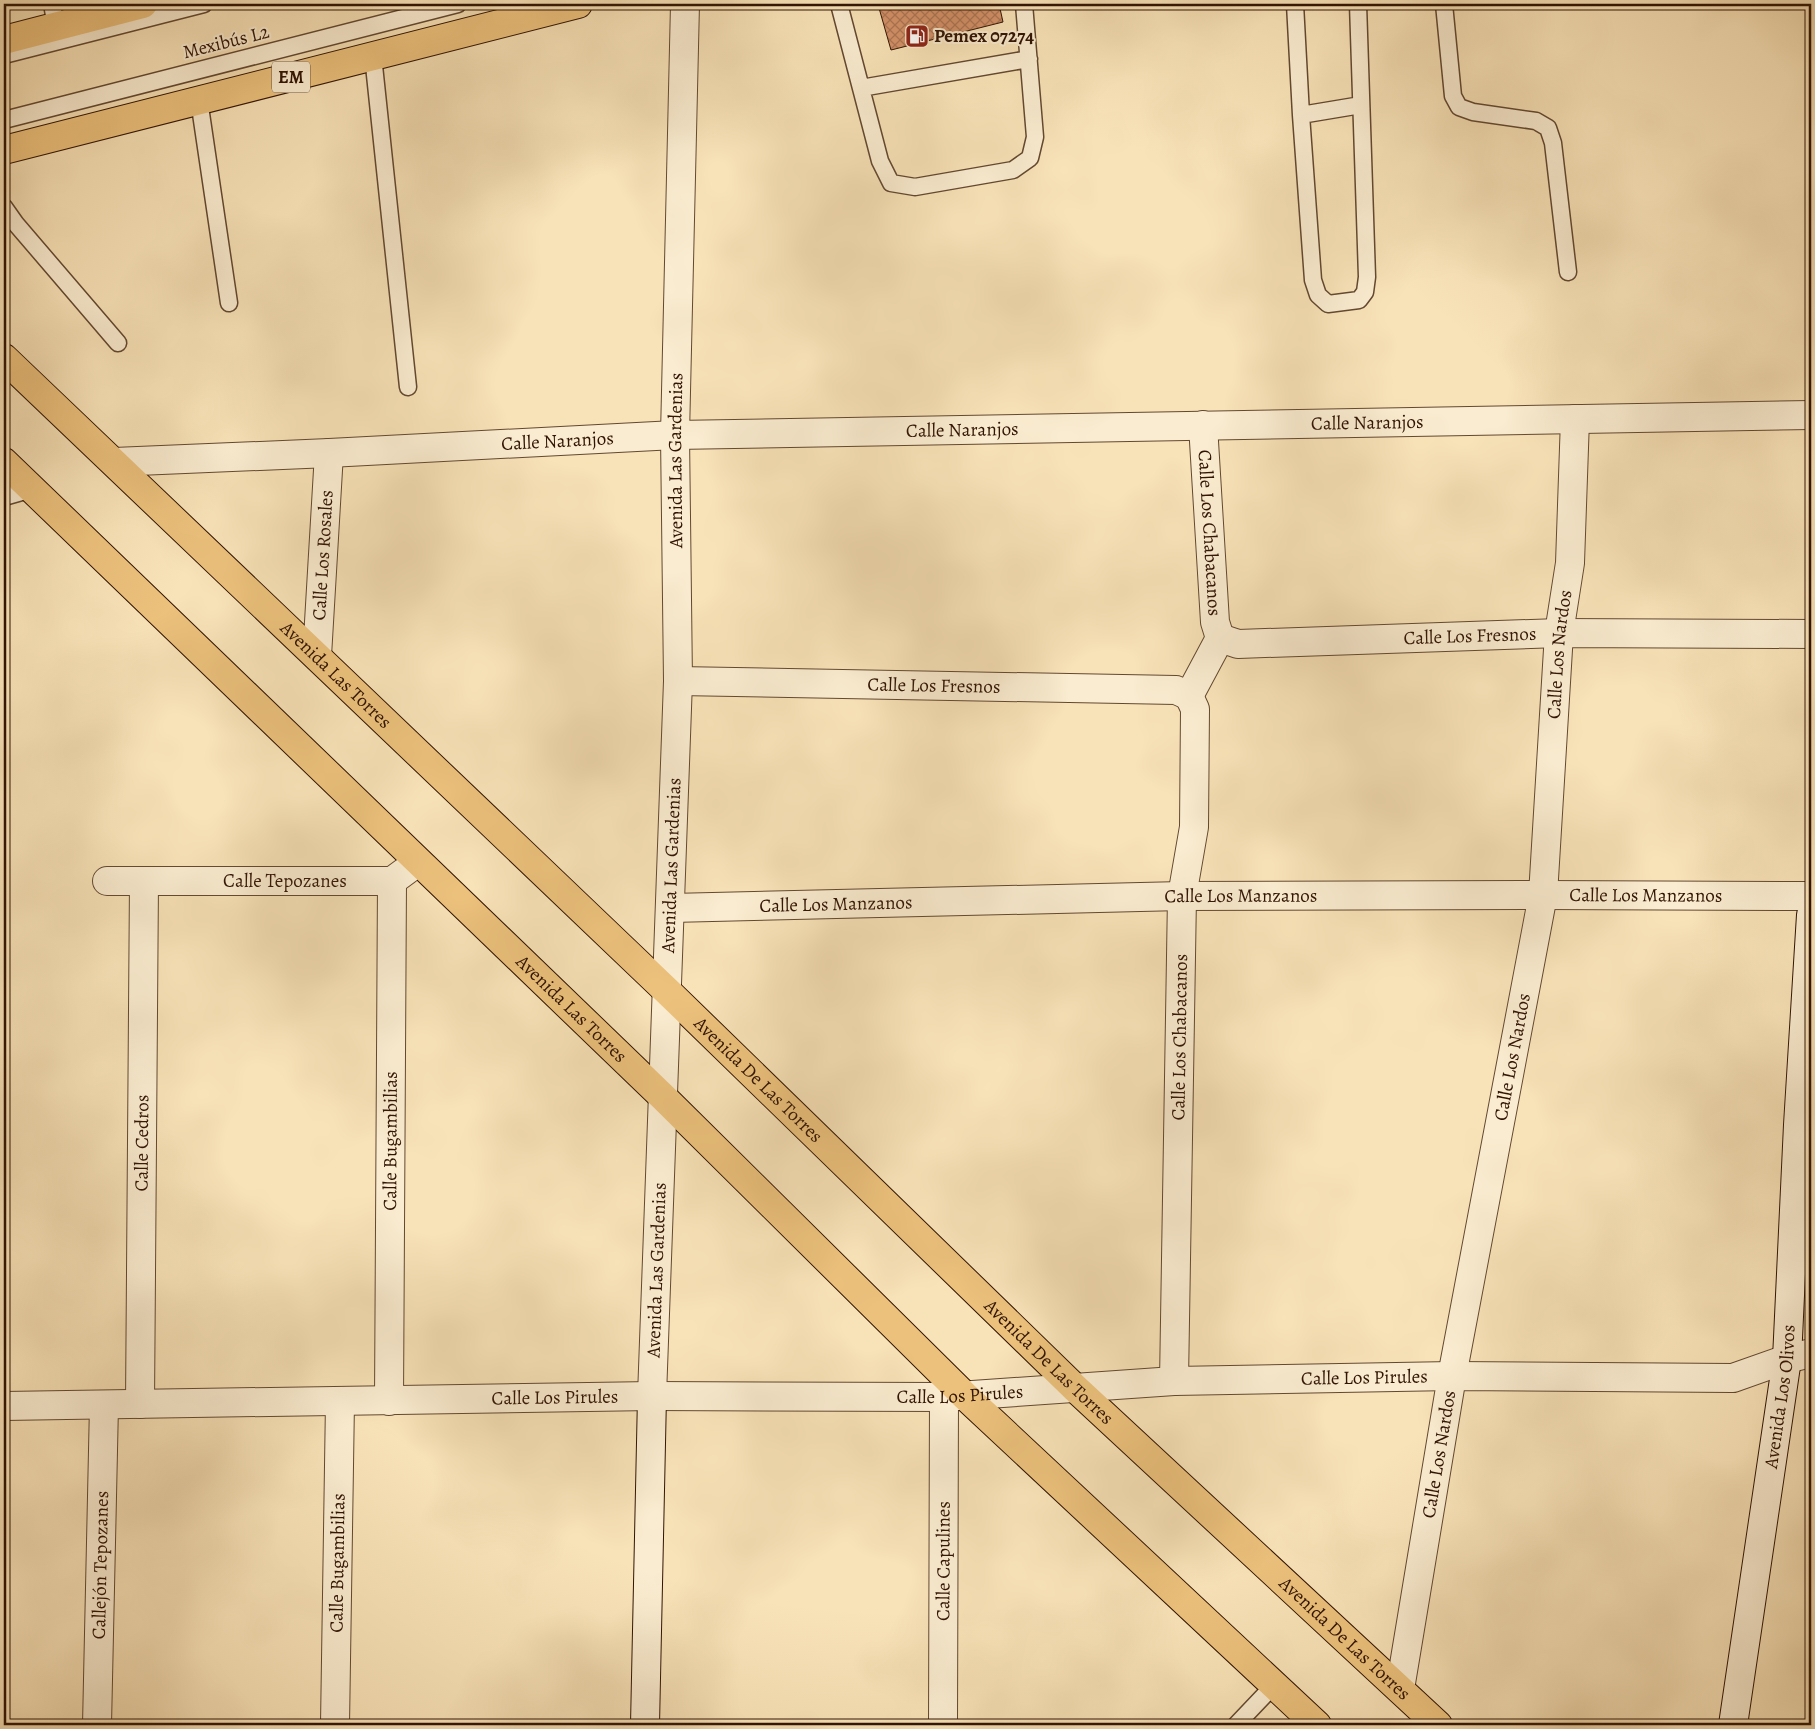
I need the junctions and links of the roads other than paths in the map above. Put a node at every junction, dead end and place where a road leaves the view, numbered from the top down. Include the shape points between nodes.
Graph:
1 (143, 4) edge
2 (204, 4) edge
3 (458, 4) edge
4 (578, 4) edge
5 (684, 4) edge
6 (839, 4) edge
7 (1024, 4) edge
8 (1295, 4) edge
9 (1358, 4) edge
10 (1444, 4) edge
11 (54, 15) edge
12 (4, 40) edge
13 (4, 55) edge
14 (373, 56) junction
15 (1029, 59) junction
16 (861, 88) junction
17 (199, 100) junction
18 (1361, 105) junction
19 (1301, 115) junction
20 (4, 120) edge
21 (4, 150) edge
22 (4, 207) edge
23 (1568, 272) dead end
24 (230, 303) dead end
25 (118, 343) dead end
26 (4, 358) edge
27 (408, 387) dead end
28 (1811, 415) edge
29 (1575, 419) junction
30 (1203, 425) junction
31 (675, 435) junction
32 (329, 453) junction
33 (4, 462) edge
34 (114, 462) junction
35 (32, 489) junction
36 (4, 497) edge
37 (1559, 633) junction
38 (1811, 634) edge
39 (1220, 638) junction
40 (317, 656) junction
41 (678, 680) junction
42 (1189, 696) junction
43 (418, 860) junction
44 (144, 881) junction
45 (392, 881) junction
46 (107, 882) dead end
47 (1543, 895) junction
48 (1182, 896) junction
49 (1811, 896) edge
50 (671, 908) junction
51 (1811, 916) edge
52 (667, 991) junction
53 (663, 1097) junction
54 (1805, 1125) edge
55 (1799, 1356) edge
56 (1452, 1376) junction
57 (1174, 1381) junction
58 (1075, 1388) junction
59 (652, 1396) junction
60 (955, 1397) junction
61 (340, 1401) junction
62 (389, 1401) junction
63 (140, 1404) junction
64 (104, 1405) junction
65 (4, 1406) edge
66 (1274, 1685) junction
67 (1400, 1689) junction
68 (96, 1725) edge
69 (335, 1725) edge
70 (645, 1725) edge
71 (943, 1725) edge
72 (1236, 1725) edge
73 (1317, 1725) edge
74 (1438, 1725) edge
75 (1733, 1725) edge

1 - 11 main road
2 - 13 lane
3 - 20 lane, Mexibús L2
4 - 14 main road, EM
5 - 31 street, Avenida Las Gardenias
6 - 16 lane
7 - 15 lane
8 - 19 lane
9 - 18 lane
10 - 23 lane via 1453,96 1459,107 1473,112 1536,120 1548,128 1554,144
11 - 12 main road
14 - 17 main road, EM
14 - 27 lane
15 - 16 lane
15 - 16 lane via 1035,137 1030,158 1013,170 915,187 891,182 880,162
17 - 21 main road, EM
17 - 24 lane
18 - 19 lane
18 - 19 lane via 1367,277 1359,300 1328,304 1318,295 1313,280
22 - 25 lane
26 - 34 main road, Avenida Las Torres
28 - 29 street, Calle Naranjos
29 - 30 street, Calle Naranjos
29 - 37 street, Calle Los Nardos via 1570,563
30 - 31 street, Calle Naranjos
30 - 39 street, Calle Los Chabacanos via 1215,622
31 - 32 street, Calle Naranjos
31 - 41 street, Avenida Las Gardenias
32 - 34 street, Calle Naranjos
32 - 40 street, Calle Los Rosales
33 - 35 main road, Avenida Las Torres
34 - 40 main road, Avenida Las Torres
35 - 36 lane
35 - 43 main road, Avenida Las Torres
37 - 38 street, Calle Los Fresnos
37 - 39 street, Calle Los Fresnos via 1238,644
37 - 47 street, Calle Los Nardos
39 - 42 street
40 - 52 main road, Avenida Las Torres
41 - 42 street, Calle Los Fresnos via 1176,690
41 - 50 street, Avenida Las Gardenias
42 - 48 street, Calle Los Chabacanos via 1195,709 1194,827
43 - 45 street
43 - 53 main road, Avenida Las Torres
44 - 45 street, Calle Tepozanes
44 - 46 street, Calle Tepozanes
44 - 63 street, Calle Cedros
45 - 62 street, Calle Bugambilias
47 - 48 street, Calle Los Manzanos
47 - 49 street, Calle Los Manzanos
47 - 56 street, Calle Los Nardos
48 - 50 street, Calle Los Manzanos
48 - 57 street, Calle Los Chabacanos
50 - 52 street, Avenida Las Gardenias
51 - 54 street, Avenida Los Olivos
52 - 53 street, Avenida Las Gardenias
52 - 58 main road, Avenida De Las Torres
53 - 59 street, Avenida Las Gardenias
53 - 60 main road
54 - 55 street, Avenida Los Olivos
55 - 56 street, Calle Los Pirules via 1733,1378
55 - 75 street, Avenida Los Olivos
56 - 57 street, Calle Los Pirules
56 - 67 street, Calle Los Nardos
57 - 58 street, Calle Los Pirules
58 - 60 street, Calle Los Pirules
58 - 67 main road, Avenida De Las Torres
59 - 60 street, Calle Los Pirules
59 - 62 street, Calle Los Pirules
59 - 70 street, Avenida Las Gardenias
60 - 66 main road
60 - 71 street, Calle Capulines
61 - 62 street, Calle Los Pirules
61 - 63 street, Calle Los Pirules
61 - 69 street, Calle Bugambilias
63 - 64 street, Calle Los Pirules
64 - 65 street, Calle Los Pirules
64 - 68 street, Callejón Tepozanes
66 - 72 lane
66 - 73 main road
67 - 74 main road, Avenida De Las Torres

